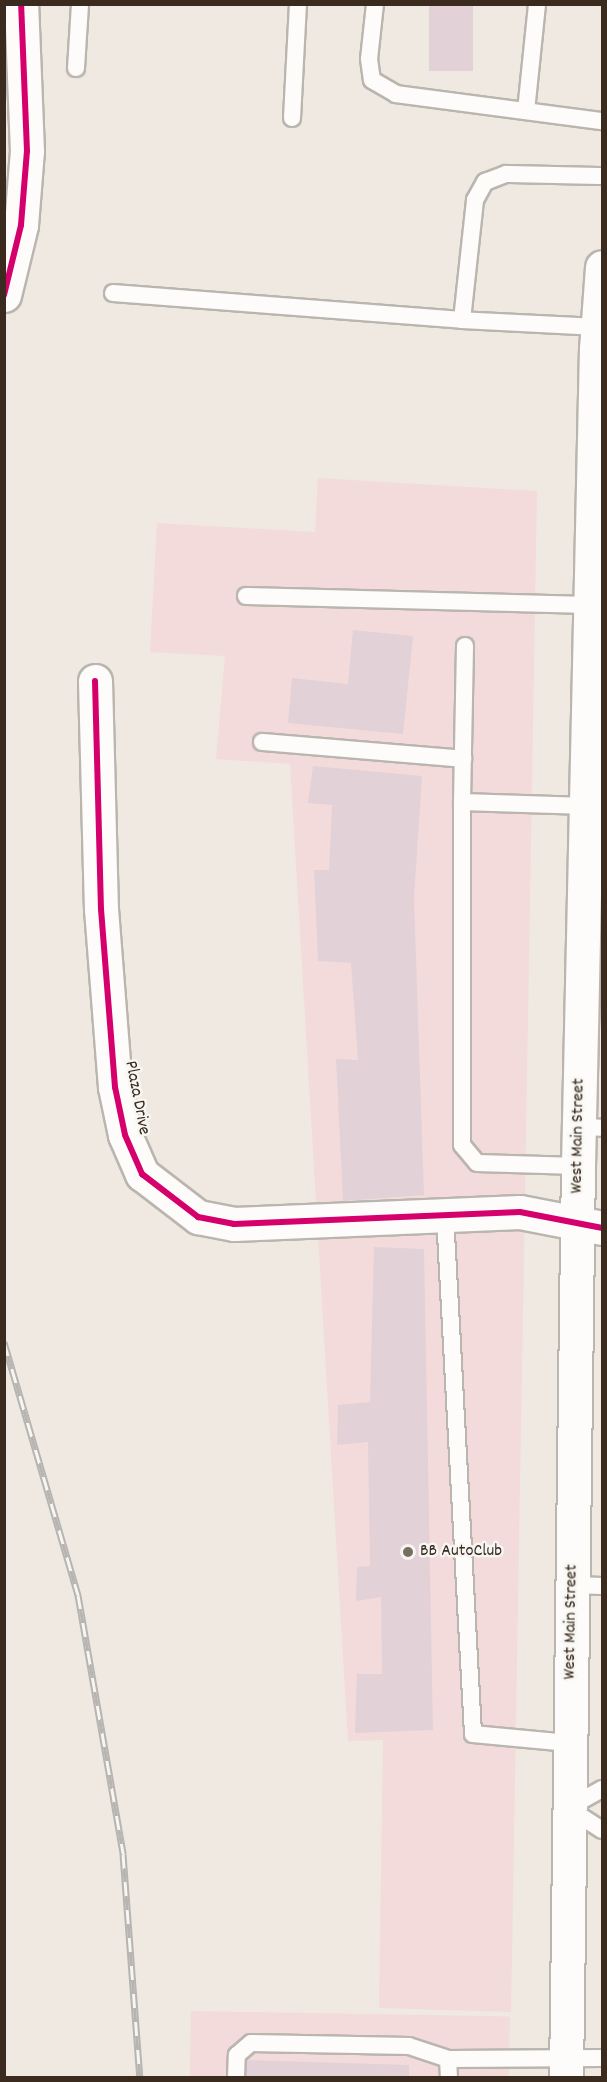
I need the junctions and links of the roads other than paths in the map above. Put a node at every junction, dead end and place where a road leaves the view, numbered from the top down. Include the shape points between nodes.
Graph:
1 (21, 4) edge
2 (80, 4) edge
3 (298, 4) edge
4 (375, 4) edge
5 (537, 4) edge
6 (76, 68) dead end
7 (526, 111) junction
8 (292, 118) dead end
9 (603, 121) edge
10 (603, 176) edge
11 (603, 267) edge
12 (113, 294) dead end
13 (4, 295) edge
14 (462, 320) junction
15 (598, 327) junction
16 (246, 597) dead end
17 (590, 605) junction
18 (465, 646) dead end
19 (95, 681) dead end
20 (261, 742) dead end
21 (463, 759) junction
22 (462, 802) junction
23 (586, 806) junction
24 (593, 963) edge
25 (591, 1128) edge
26 (578, 1166) junction
27 (445, 1215) junction
28 (590, 1227) edge
29 (588, 1585) edge
30 (569, 1743) junction
31 (603, 1789) edge
32 (568, 1808) junction
33 (603, 1830) edge
34 (603, 2058) edge
35 (448, 2059) junction
36 (567, 2067) edge
37 (236, 2078) edge
38 (449, 2078) edge

1 - 13 main road via 27,152 21,225
2 - 6 lane
3 - 8 lane
4 - 7 lane via 369,59 372,80 396,94
5 - 7 lane
7 - 9 lane
10 - 14 lane via 506,174 485,182 475,200
11 - 15 main road, West Main Street
12 - 14 lane
14 - 15 lane
15 - 17 main road, West Main Street
16 - 17 lane
17 - 23 main road, West Main Street
18 - 21 lane
19 - 27 main road, Plaza Drive via 101,909 115,1087 125,1135 142,1174 198,1217 234,1224
20 - 21 lane
21 - 22 lane
22 - 23 lane
22 - 26 lane via 462,1144 477,1163
23 - 24 main road, West Main Street
24 - 25 main road, West Main Street
25 - 26 main road, West Main Street
26 - 28 main road, West Main Street
27 - 28 main road, Plaza Drive via 520,1212
27 - 30 lane via 473,1734
28 - 29 main road, West Main Street
29 - 30 main road, West Main Street
30 - 32 main road, West Main Street
31 - 32 lane
32 - 33 lane
32 - 36 main road, West Main Street
34 - 36 lane
35 - 36 lane
35 - 37 lane via 410,2046 250,2043 237,2055
35 - 38 lane

